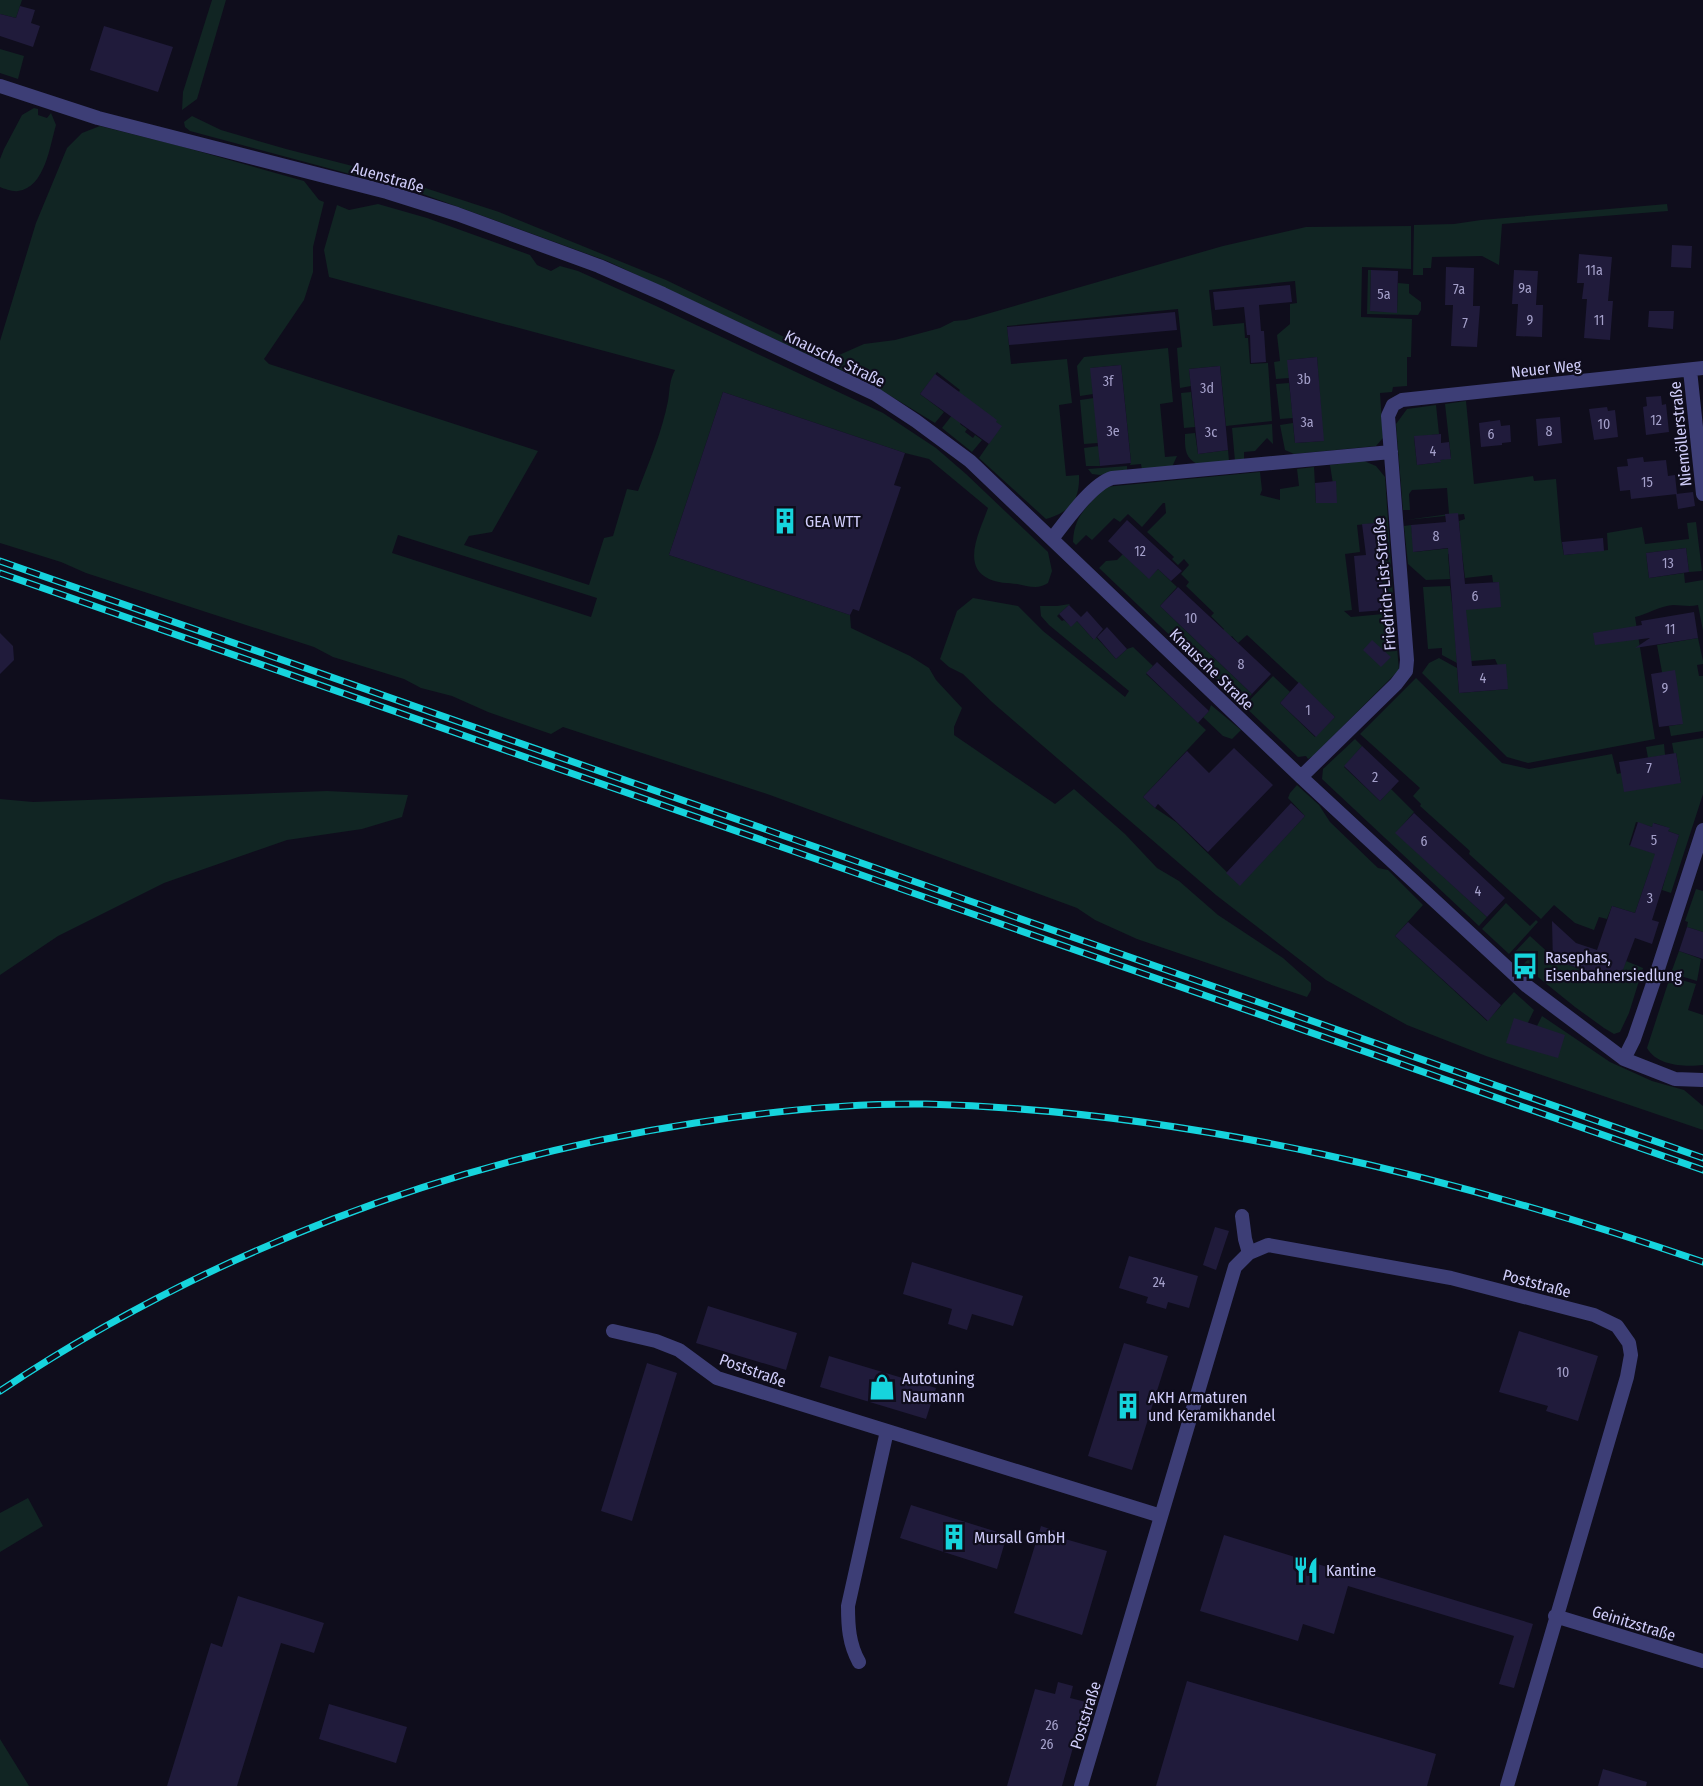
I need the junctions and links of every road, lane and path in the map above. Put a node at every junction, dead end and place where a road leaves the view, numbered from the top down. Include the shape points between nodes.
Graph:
1 (0, 86) edge
2 (754, 337) joint
3 (1696, 369) edge
4 (1393, 405) joint
5 (1391, 452) junction
6 (1703, 494) edge
7 (1052, 538) junction
8 (1301, 777) junction
9 (1703, 830) edge
10 (1624, 1059) junction
11 (1703, 1080) edge
12 (1242, 1216) dead end
13 (1249, 1253) junction
14 (613, 1331) dead end
15 (887, 1431) junction
16 (1161, 1516) junction
17 (1555, 1617) junction
18 (1703, 1661) edge
19 (859, 1662) dead end
20 (1081, 1786) edge
21 (1507, 1786) edge

1 - 2 street, Auenstraße via 98,118 387,192 457,214 599,266
2 - 7 street, Knausche Straße via 875,394 916,421 970,462
3 - 4 street, Neuer Weg via 1402,400
3 - 6 street, Niemöllerstraße
4 - 5 street, Friedrich-List-Straße via 1388,416
5 - 7 street via 1112,478 1094,490
5 - 8 street, Friedrich-List-Straße via 1406,671
7 - 8 street, Knausche Straße
8 - 10 street, Knausche Straße via 1527,986
9 - 10 street via 1654,983
10 - 11 street, Knausche Straße via 1675,1079
12 - 13 street
13 - 16 street, Poststraße via 1234,1267
13 - 17 street, Poststraße via 1268,1245 1451,1278 1594,1315 1617,1326 1629,1343 1627,1377
14 - 15 street, Poststraße via 679,1350 717,1378
15 - 16 street, Poststraße
15 - 19 street via 848,1606 848,1634
16 - 20 street, Poststraße
17 - 18 street, Geinitzstraße
17 - 21 street, Poststraße

